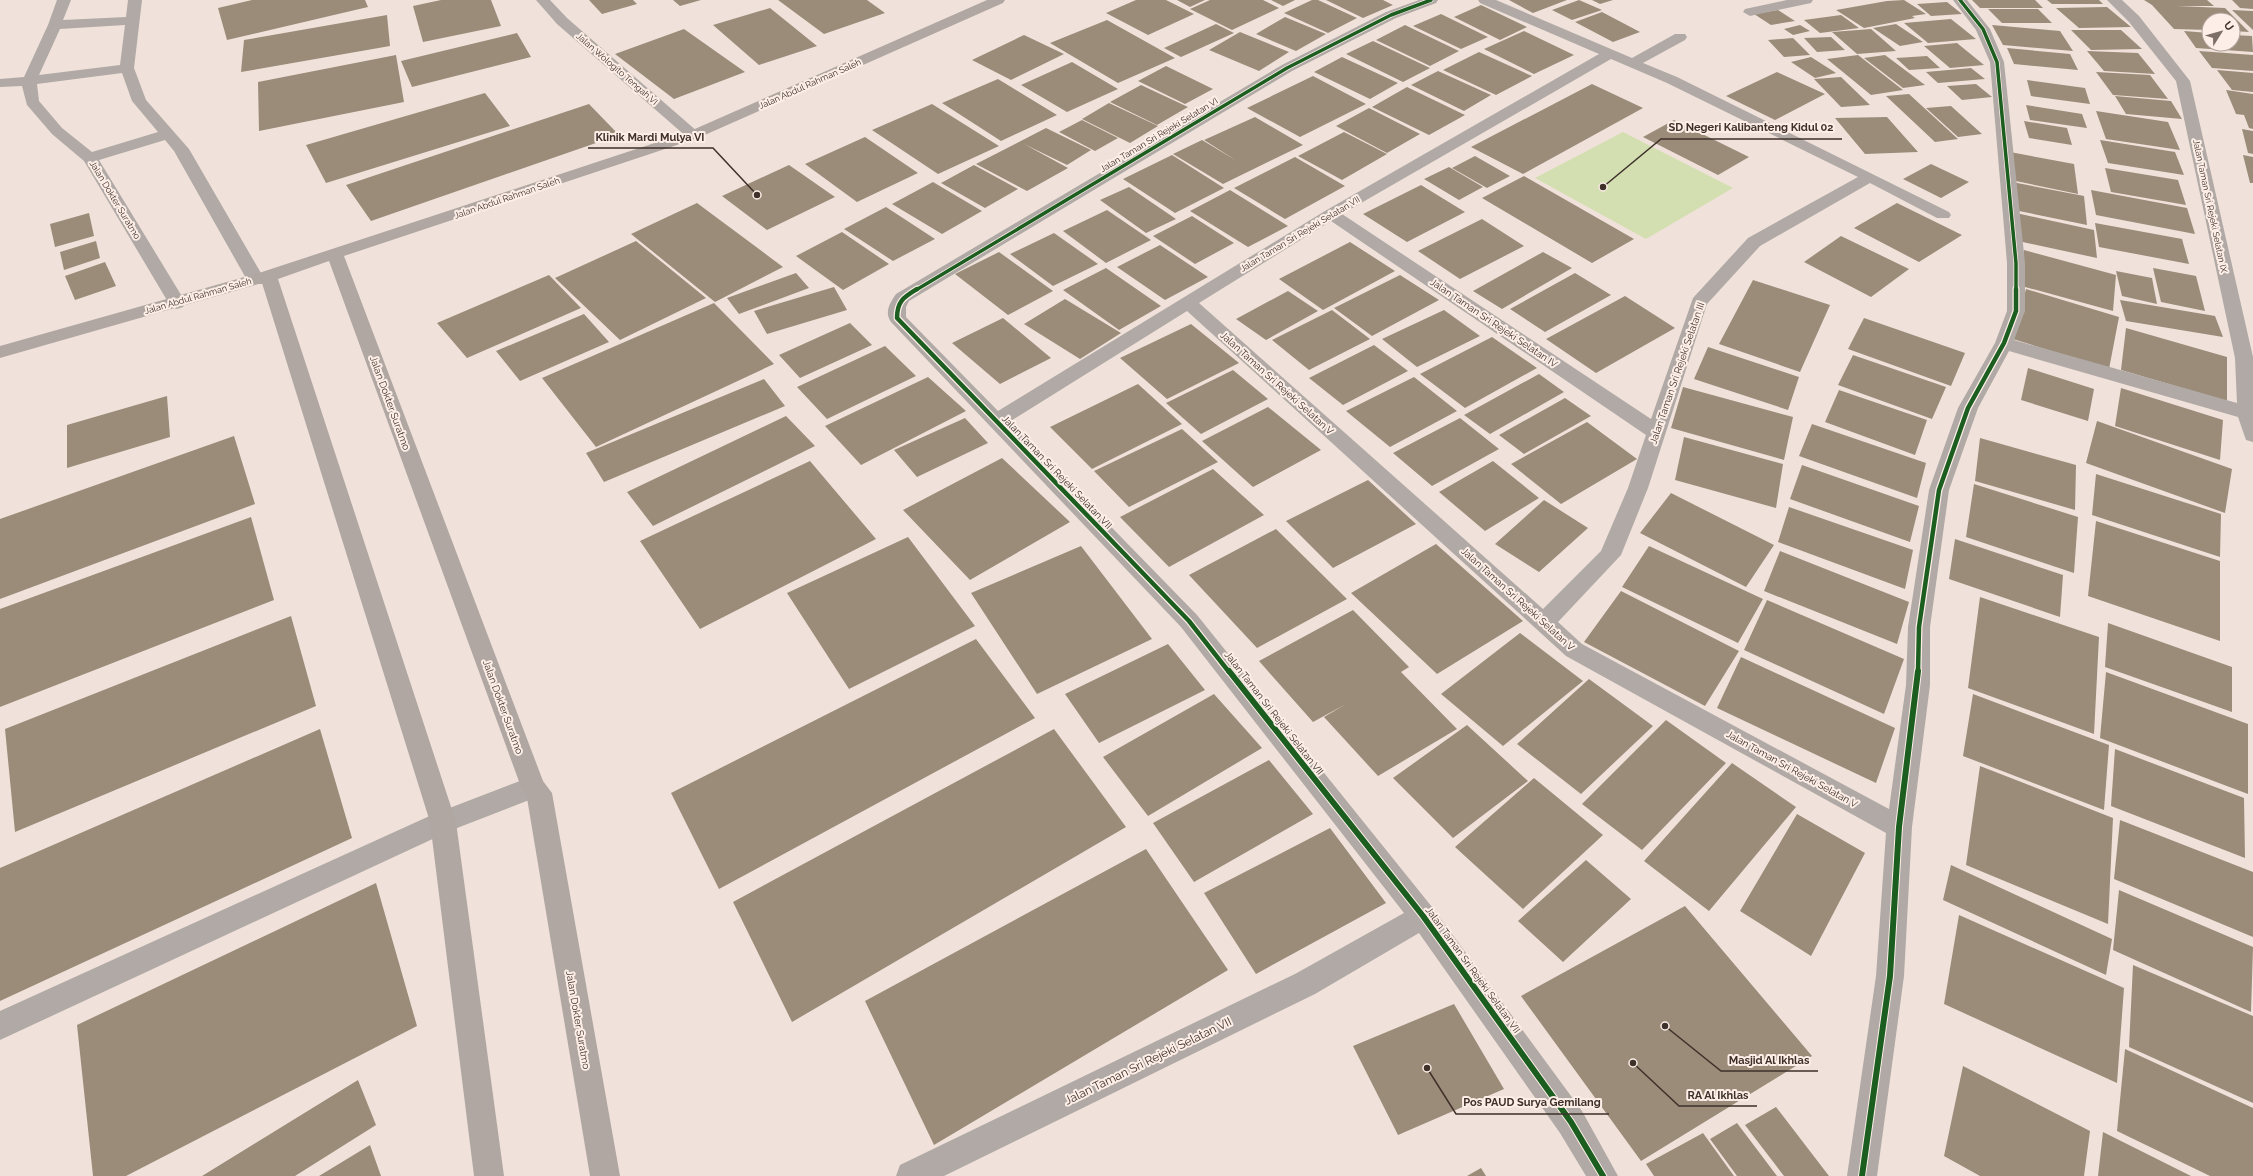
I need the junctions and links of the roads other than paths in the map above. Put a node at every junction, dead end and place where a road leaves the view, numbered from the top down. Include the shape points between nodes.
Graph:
1 (64, 0) edge
2 (135, 0) edge
3 (543, 0) edge
4 (998, 0) edge
5 (1431, 0) edge
6 (1485, 0) edge
7 (1806, 0) edge
8 (1960, 0) edge
9 (2114, 0) edge
10 (1750, 12) dead end
11 (131, 21) junction
12 (55, 25) junction
13 (1680, 37) dead end
14 (1609, 54) junction
15 (1632, 63) junction
16 (127, 68) junction
17 (29, 81) junction
18 (0, 83) edge
19 (167, 134) junction
20 (693, 135) junction
21 (90, 158) junction
22 (1870, 177) junction
23 (1331, 214) junction
24 (1943, 215) dead end
25 (335, 255) junction
26 (262, 278) junction
27 (902, 298) joint
28 (1186, 302) junction
29 (177, 303) junction
30 (2004, 343) junction
31 (0, 352) edge
32 (2247, 413) junction
33 (995, 422) junction
34 (1657, 433) junction
35 (2253, 435) edge
36 (1544, 623) junction
37 (533, 787) junction
38 (443, 822) junction
39 (1899, 828) junction
40 (1423, 916) junction
41 (0, 1026) edge
42 (489, 1176) edge
43 (605, 1176) edge
44 (911, 1176) edge
45 (1603, 1176) edge
46 (1862, 1176) edge

1 - 12 street
2 - 11 street
3 - 20 street, Jalan Wologito Tengah VI via 562,21
4 - 20 street, Jalan Abdul Rahman Saleh
5 - 27 street, Jalan Taman Sri Rejeki Selatan VI via 1392,15 1287,68
6 - 14 street
7 - 10 street
8 - 30 street via 1983,29 1997,62 2016,263 2016,311
9 - 32 street, Jalan Taman Sri Rejeki Selatan IX via 2134,19 2183,81 2244,358
11 - 12 street
11 - 16 street
12 - 17 street
13 - 15 street
14 - 15 street
14 - 23 street, Jalan Taman Sri Rejeki Selatan VII
15 - 22 street
16 - 17 street
16 - 19 street via 139,100
17 - 18 street
17 - 21 street, Jalan Dokter Suratmo via 32,102 58,131
19 - 21 street
19 - 26 street via 181,149
20 - 25 street, Jalan Abdul Rahman Saleh
21 - 29 street, Jalan Dokter Suratmo
22 - 24 street
22 - 34 street, Jalan Taman Sri Rejeki Selatan III via 1754,242 1699,302
23 - 28 street, Jalan Taman Sri Rejeki Selatan VII
23 - 34 street, Jalan Taman Sri Rejeki Selatan IV
25 - 26 street, Jalan Abdul Rahman Saleh
25 - 37 street, Jalan Dokter Suratmo
26 - 29 street, Jalan Abdul Rahman Saleh
26 - 38 street
27 - 33 street, Jalan Taman Sri Rejeki Selatan VII via 897,307 897,318
28 - 33 street, Jalan Taman Sri Rejeki Selatan VII
28 - 36 street, Jalan Taman Sri Rejeki Selatan V
29 - 31 street, Jalan Abdul Rahman Saleh
30 - 32 street
30 - 39 street via 1968,408 1939,490 1919,627 1918,685
32 - 35 street, Jalan Taman Sri Rejeki Selatan IX
33 - 40 street, Jalan Taman Sri Rejeki Selatan VII via 1189,621
34 - 36 street, Jalan Taman Sri Rejeki Selatan III via 1638,488 1610,555
36 - 39 street, Jalan Taman Sri Rejeki Selatan V via 1574,650
37 - 38 street
37 - 43 street, Jalan Dokter Suratmo via 538,793
38 - 41 street
38 - 42 street
39 - 46 street via 1890,976
40 - 44 street, Jalan Taman Sri Rejeki Selatan VII via 1305,984
40 - 45 street, Jalan Taman Sri Rejeki Selatan VII via 1571,1122

